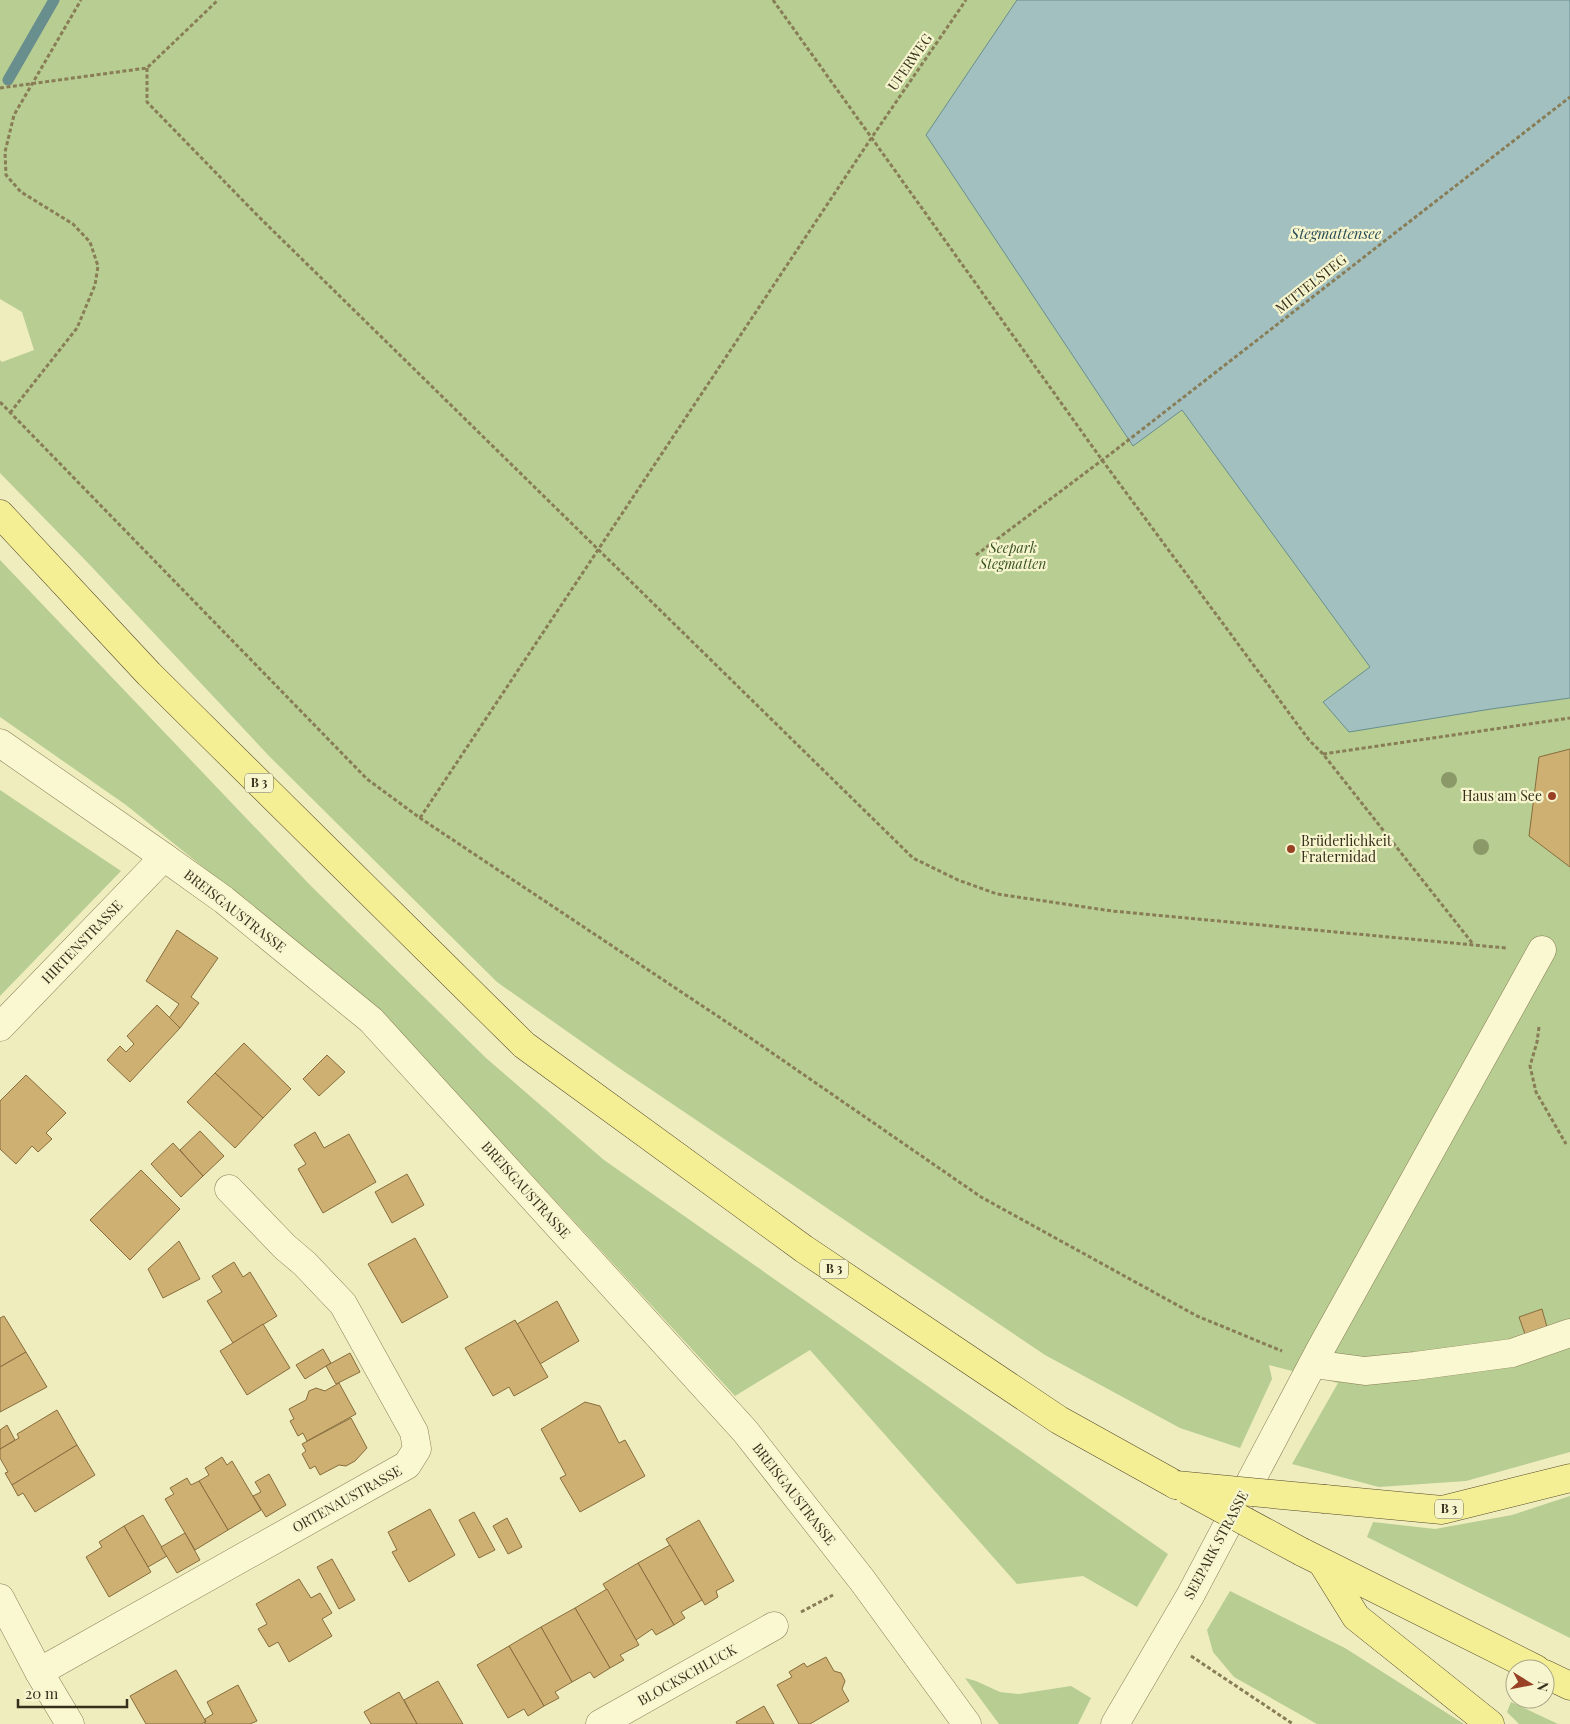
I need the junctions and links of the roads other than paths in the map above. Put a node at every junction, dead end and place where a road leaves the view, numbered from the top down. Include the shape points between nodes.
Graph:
1 (0, 514) edge
2 (0, 743) edge
3 (164, 857) junction
4 (1542, 950) road end
5 (0, 1027) edge
6 (229, 1189) dead end
7 (1570, 1333) edge
8 (1312, 1364) junction
9 (1570, 1478) edge
10 (1166, 1479) junction
11 (1313, 1558) junction
12 (0, 1598) edge
13 (774, 1626) road end
14 (1516, 1659) edge
15 (39, 1672) junction
16 (1555, 1679) edge
17 (1570, 1686) edge
18 (70, 1724) edge
19 (600, 1724) edge
20 (968, 1724) edge
21 (1116, 1724) edge
22 (1490, 1724) edge

1 - 10 main road, B 3 via 149,674 524,1045 804,1249 1059,1420
2 - 3 street, BREISGAUSTRASSE
3 - 5 street, HIRTENSTRASSE
3 - 20 street, BREISGAUSTRASSE via 224,900 372,1020 744,1431 862,1580
4 - 8 street, SEEPARK STRASSE
6 - 15 street, ORTENAUSTRASSE via 343,1304 414,1432 418,1450 407,1464
7 - 8 street via 1512,1353 1415,1366 1365,1372
8 - 21 street, SEEPARK STRASSE via 1166,1639
9 - 10 main road, B 3, bridge via 1442,1510
10 - 11 main road, B 3, bridge
11 - 14 main road, B 3
11 - 22 main road, B 3 via 1356,1617
12 - 15 street
13 - 19 street, BLOCKSCHLUCK
15 - 18 street
16 - 17 main road

